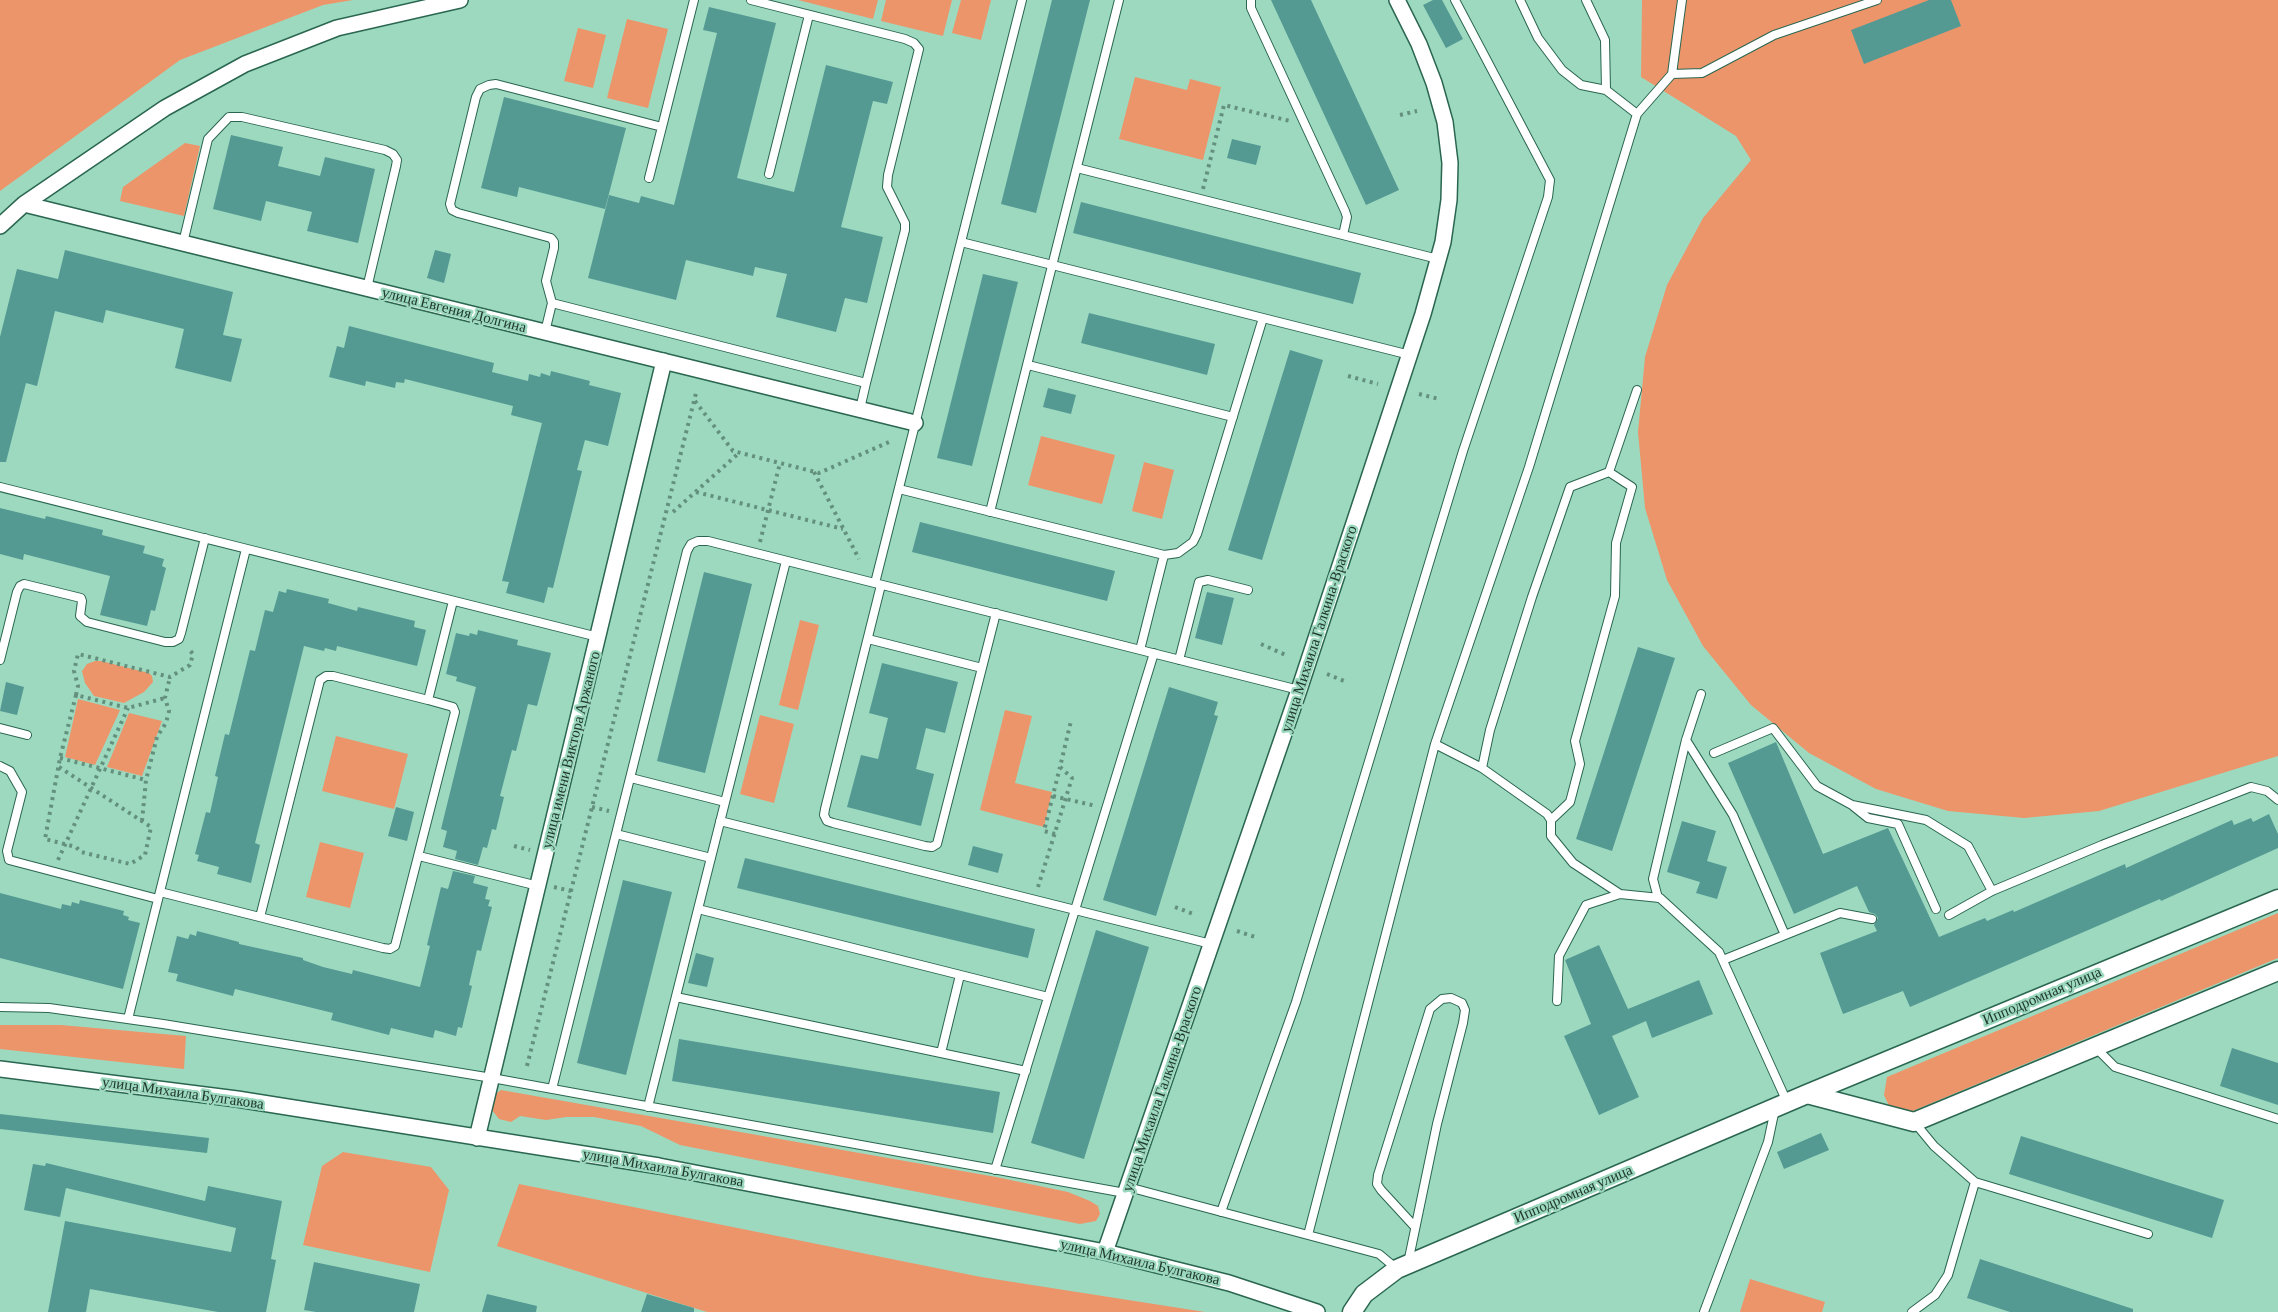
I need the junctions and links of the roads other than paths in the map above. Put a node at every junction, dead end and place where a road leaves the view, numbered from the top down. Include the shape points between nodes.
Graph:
1 (460, 0) edge
2 (694, 0) edge
3 (751, 0) edge
4 (1022, 0) edge
5 (1119, 0) edge
6 (1251, 0) edge
7 (1397, 0) edge
8 (1455, 0) edge
9 (1520, 0) edge
10 (1586, 0) edge
11 (1682, 0) edge
12 (1877, 0) edge
13 (809, 15) junction
14 (1672, 74) junction
15 (1606, 90) junction
16 (1637, 114) junction
17 (662, 127) junction
18 (1077, 168) junction
19 (769, 174) dead end
20 (649, 178) dead end
21 (24, 204) junction
22 (0, 226) edge
23 (1343, 235) junction
24 (961, 242) junction
25 (183, 243) junction
26 (1438, 259) junction
27 (1053, 265) junction
28 (367, 288) junction
29 (552, 303) junction
30 (1263, 318) junction
31 (545, 332) junction
32 (1410, 354) junction
33 (664, 361) junction
34 (1028, 365) junction
35 (866, 382) junction
36 (1636, 390) dead end
37 (860, 410) junction
38 (1233, 417) junction
39 (915, 423) junction
40 (1609, 472) junction
41 (0, 487) edge
42 (898, 489) junction
43 (990, 512) junction
44 (205, 538) junction
45 (246, 549) junction
46 (1164, 555) junction
47 (786, 561) junction
48 (878, 584) junction
49 (1248, 590) dead end
50 (453, 601) junction
51 (996, 613) junction
52 (598, 637) junction
53 (868, 639) junction
54 (1140, 650) junction
55 (1154, 653) junction
56 (0, 660) edge
57 (1179, 660) junction
58 (982, 668) junction
59 (1299, 690) junction
60 (1701, 694) dead end
61 (428, 700) junction
62 (0, 728) edge
63 (27, 735) dead end
64 (1686, 740) junction
65 (1436, 744) junction
66 (1714, 753) dead end
67 (0, 766) edge
68 (1482, 768) junction
69 (631, 778) junction
70 (2278, 800) edge
71 (725, 802) junction
72 (1852, 805) junction
73 (720, 820) junction
74 (1551, 820) junction
75 (616, 834) junction
76 (419, 856) junction
77 (711, 858) junction
78 (544, 886) junction
79 (1992, 891) junction
80 (1620, 894) junction
81 (159, 896) junction
82 (1658, 898) junction
83 (2278, 899) edge
84 (698, 909) junction
85 (1936, 909) dead end
86 (1076, 910) junction
87 (1949, 915) dead end
88 (260, 917) junction
89 (1872, 919) dead end
90 (1785, 934) junction
91 (1211, 944) junction
92 (1723, 960) junction
93 (2278, 971) edge
94 (960, 975) junction
95 (676, 997) junction
96 (1048, 997) junction
97 (1557, 1001) dead end
98 (0, 1007) edge
99 (128, 1019) junction
100 (2096, 1047) junction
101 (940, 1053) junction
102 (0, 1069) edge
103 (1026, 1071) junction
104 (492, 1078) junction
105 (552, 1089) junction
106 (1807, 1094) junction
107 (1781, 1105) junction
108 (648, 1107) junction
109 (2278, 1119) edge
110 (1914, 1122) junction
111 (477, 1138) junction
112 (995, 1170) junction
113 (1975, 1182) junction
114 (1126, 1190) junction
115 (1221, 1212) junction
116 (1415, 1227) junction
117 (2148, 1234) dead end
118 (1308, 1235) junction
119 (1105, 1252) junction
120 (1402, 1266) junction
121 (1317, 1312) edge
122 (1352, 1312) edge
123 (1704, 1312) edge
124 (1912, 1312) edge

1 - 21 street via 338,28 245,64 165,108
2 - 17 lane
3 - 13 lane
4 - 24 lane
5 - 18 lane
6 - 23 lane via 1251,8 1345,211
7 - 26 street, улица Михаила Галкина-Враского via 1419,44 1445,122 1449,200
8 - 115 lane via 1550,180 1548,197 1464,450 1296,1002
9 - 15 lane via 1538,38 1562,70 1581,85
10 - 15 lane via 1605,40
11 - 14 lane
12 - 14 lane via 1774,35 1702,73
13 - 19 lane
13 - 35 lane via 905,39 919,49 887,187 905,230
14 - 16 lane
15 - 16 lane
16 - 65 lane via 1529,467
17 - 20 lane
17 - 29 lane via 496,84 480,89 450,204 452,210 551,238 554,242 546,281
18 - 23 lane
18 - 27 lane
21 - 22 street
21 - 25 street, улица Евгения Долгина
23 - 26 lane
24 - 27 lane
24 - 39 lane
25 - 28 street, улица Евгения Долгина
25 - 28 lane via 208,140 229,117 385,150 393,154 396,166
26 - 32 street, улица Михаила Галкина-Враского
27 - 30 lane
27 - 34 lane
28 - 31 street, улица Евгения Долгина
29 - 31 lane
29 - 35 lane
30 - 32 lane
30 - 38 lane
31 - 33 street, улица Евгения Долгина
32 - 59 street, улица Михаила Галкина-Враского
33 - 37 street, улица Евгения Долгина
33 - 52 street, улица имени Виктора Аржаного
34 - 38 lane
34 - 43 lane
35 - 37 lane
36 - 40 lane
37 - 39 street, улица Евгения Долгина
38 - 46 lane via 1193,543 1178,553
39 - 42 lane
40 - 68 lane via 1570,488 1497,708
40 - 74 lane via 1632,487 1616,543 1615,596 1575,741 1580,764 1570,802
41 - 44 lane
42 - 43 lane
42 - 48 lane
43 - 46 lane
44 - 45 lane
44 - 56 lane via 179,639 165,642 87,622 80,616 81,598 24,584 17,592
45 - 50 lane
45 - 81 lane
46 - 54 lane
47 - 48 lane
47 - 69 lane via 708,541 692,544
47 - 71 lane
48 - 51 lane
48 - 53 lane
49 - 57 lane via 1208,580 1199,582
50 - 52 lane
50 - 61 lane
51 - 54 lane
51 - 58 lane
52 - 78 street, улица имени Виктора Аржаного
53 - 58 lane
53 - 58 lane via 824,815 827,821 856,829 925,846 937,844
54 - 55 lane
55 - 57 lane
55 - 86 lane
57 - 59 lane
59 - 91 street, улица Михаила Галкина-Враского
60 - 64 lane
61 - 76 lane via 453,707 455,712
61 - 88 lane via 333,676 320,680
62 - 63 lane
64 - 82 lane via 1653,879
64 - 90 lane via 1733,814
65 - 68 lane
65 - 118 lane
66 - 72 lane via 1773,728 1817,786
67 - 81 lane via 10,771 22,792 7,851 9,860
68 - 74 lane
69 - 71 lane
69 - 75 lane
70 - 79 lane via 2267,790 2251,787
71 - 73 lane
72 - 79 lane via 1926,820 1968,846
72 - 85 lane via 1868,818 1898,824 1925,896
73 - 77 lane
73 - 86 lane
74 - 80 lane via 1551,836 1574,863
75 - 77 lane
75 - 105 lane
76 - 78 lane
76 - 88 lane via 397,941 390,949
77 - 84 lane
78 - 104 street, улица имени Виктора Аржаного
79 - 87 lane
80 - 82 lane
80 - 97 lane via 1586,906 1559,956
81 - 88 lane
81 - 99 lane
82 - 92 lane via 1719,952
83 - 106 street, Ипподромная улица
84 - 94 lane
84 - 95 lane
86 - 91 lane
86 - 96 lane
89 - 90 lane via 1840,913
90 - 92 lane
91 - 114 street, улица Михаила Галкина-Враского
92 - 107 lane
93 - 100 street
94 - 96 lane
94 - 101 lane
95 - 101 lane
95 - 108 lane
96 - 103 lane
98 - 99 lane via 49,1008
99 - 104 lane
100 - 109 lane via 2115,1067
100 - 110 street
101 - 103 lane
102 - 111 street, улица Михаила Булгакова via 237,1099
103 - 112 lane
104 - 105 lane
104 - 111 street, улица имени Виктора Аржаного
105 - 108 lane
106 - 107 street, Ипподромная улица
106 - 110 street
107 - 120 street, Ипподромная улица
107 - 123 lane
108 - 112 lane
110 - 113 lane via 1934,1146
111 - 119 street, улица Михаила Булгакова via 659,1166
112 - 114 lane
113 - 117 lane
113 - 124 lane via 1947,1275 1935,1295
114 - 115 lane
114 - 119 street, улица Михаила Галкина-Враского
115 - 118 lane
116 - 116 lane via 1464,1023 1462,1003 1451,998 1442,999 1430,1009 1378,1174 1381,1190
116 - 120 lane
118 - 120 lane via 1379,1254
119 - 121 street, улица Михаила Булгакова via 1229,1283
120 - 122 street, Ипподромная улица via 1364,1294

